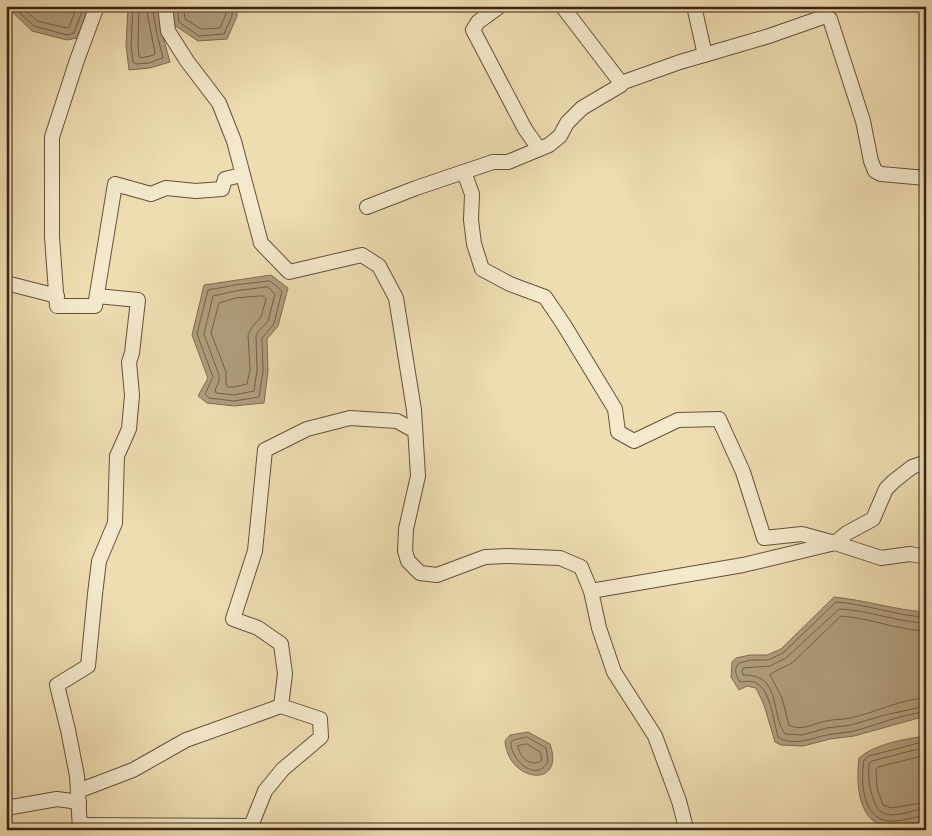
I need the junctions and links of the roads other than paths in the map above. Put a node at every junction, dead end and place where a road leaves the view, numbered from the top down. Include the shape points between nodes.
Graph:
1 (97, 6) edge
2 (165, 6) edge
3 (500, 6) edge
4 (562, 6) edge
5 (694, 6) edge
6 (705, 55) junction
7 (621, 83) junction
8 (539, 149) junction
9 (464, 172) junction
10 (241, 175) junction
11 (926, 178) edge
12 (366, 207) dead end
13 (6, 283) edge
14 (57, 296) junction
15 (97, 296) junction
16 (415, 430) junction
17 (926, 462) edge
18 (835, 543) junction
19 (926, 557) edge
20 (591, 591) junction
21 (281, 706) junction
22 (78, 796) junction
23 (6, 808) edge
24 (80, 827) edge
25 (254, 828) edge
26 (682, 830) edge

1 - 14 street via 52,137 52,229
2 - 10 street via 168,31 218,103 234,141
3 - 8 street via 478,22 473,30 524,128
4 - 7 street
5 - 6 street
6 - 7 street
6 - 11 street via 819,17 829,17 864,122 875,171
7 - 8 street via 582,108 567,123 560,136
8 - 9 street via 508,162 493,162
9 - 12 street
9 - 18 street via 472,194 474,244 482,269 545,297 615,409 618,432 634,441 678,420 720,419 743,472 764,538 802,534
10 - 15 street via 225,179 222,189 196,191 166,188 151,194 115,184
10 - 16 street via 261,244 289,272 362,255 379,266 396,298
13 - 14 street
14 - 15 street via 57,306 95,306
15 - 22 street via 138,300 129,362 132,395 129,429 118,456 115,523 99,561 88,666 57,685 77,776
16 - 20 street via 418,476 406,529 405,551 408,561 420,574 436,575 485,557 560,558 581,567
16 - 21 street via 397,421 350,418 308,429 265,450 255,551 233,619 258,628 281,644 285,674
17 - 18 street via 912,467 894,481 886,489 873,518
18 - 19 street via 881,558 910,554
18 - 20 street via 743,565
20 - 26 street via 614,672 655,736 679,801 685,824
21 - 22 street via 186,740
21 - 25 street via 320,719 321,737 264,790
22 - 23 street
22 - 24 street
24 - 25 street

